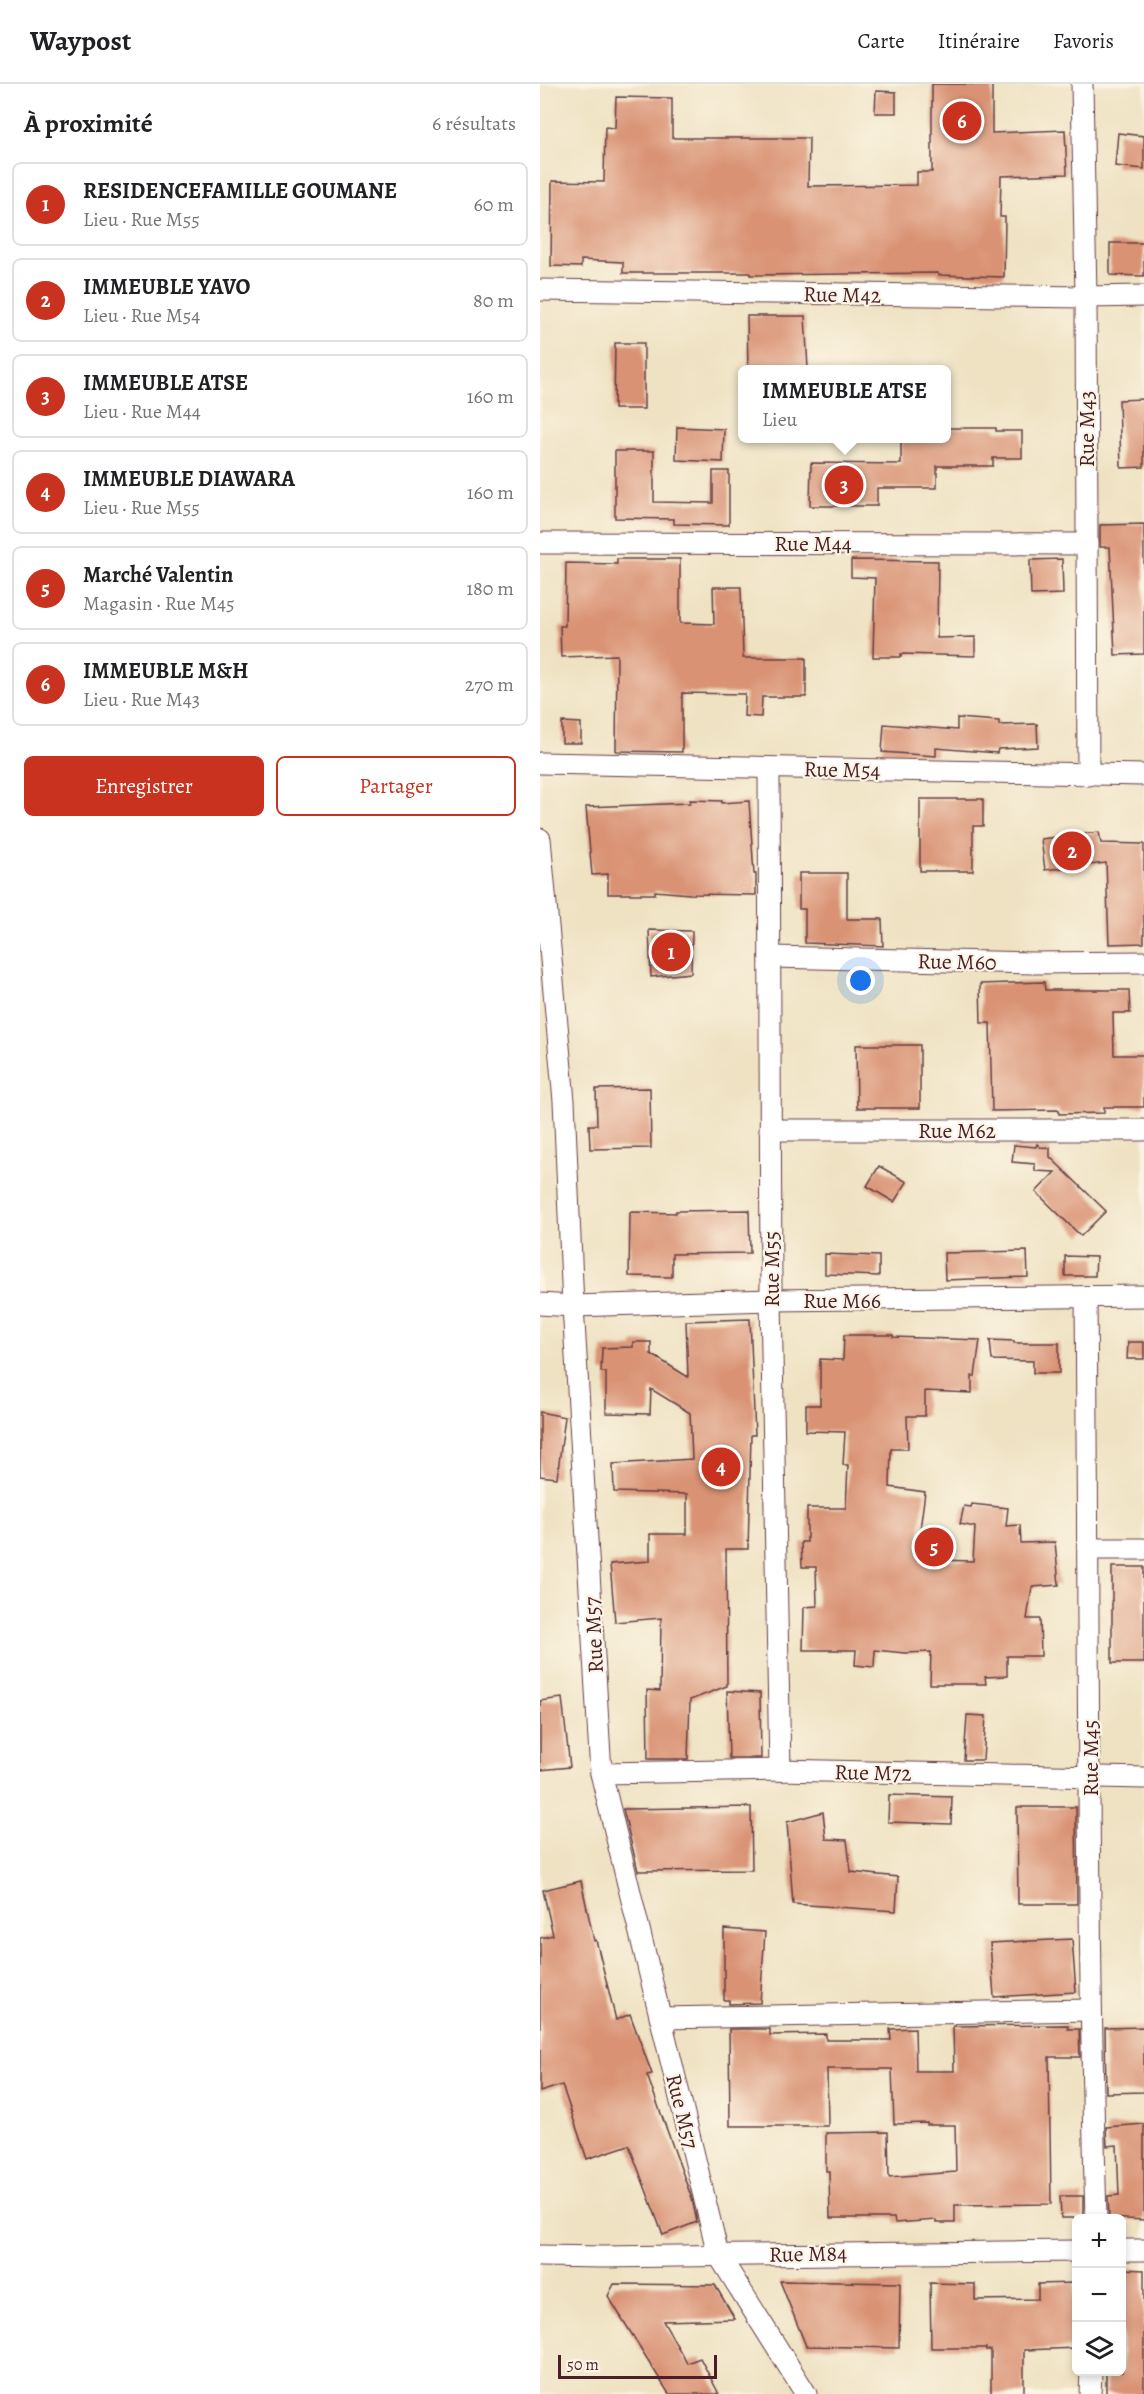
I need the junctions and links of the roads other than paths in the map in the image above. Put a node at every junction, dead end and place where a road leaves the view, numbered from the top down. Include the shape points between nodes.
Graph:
1 (1082, 84) edge
2 (540, 290) edge
3 (1144, 296) edge
4 (1086, 297) junction
5 (540, 543) edge
6 (1086, 544) junction
7 (540, 763) edge
8 (769, 768) junction
9 (1088, 775) junction
10 (1144, 775) edge
11 (540, 839) edge
12 (771, 957) junction
13 (1144, 962) edge
14 (770, 1130) junction
15 (1144, 1130) edge
16 (1144, 1296) edge
17 (1086, 1298) junction
18 (771, 1300) junction
19 (540, 1304) edge
20 (573, 1306) junction
21 (1089, 1549) junction
22 (1144, 1549) edge
23 (780, 1770) junction
24 (602, 1773) junction
25 (1090, 1777) junction
26 (1144, 1778) edge
27 (1090, 2010) junction
28 (661, 2018) junction
29 (1096, 2214) edge
30 (1126, 2250) edge
31 (1144, 2250) edge
32 (1072, 2251) edge
33 (718, 2254) junction
34 (540, 2256) edge
35 (1091, 2376) edge
36 (806, 2394) edge
37 (1090, 2394) edge

1 - 4 street, Rue M43
2 - 4 street, Rue M42
3 - 4 street, Rue M42
4 - 6 street, Rue M43
5 - 6 street, Rue M44
6 - 9 street, Rue M43
7 - 8 street, Rue M54
8 - 9 street, Rue M54
8 - 12 street, Rue M55
9 - 10 street, Rue M54
11 - 20 street, Rue M57 via 564,1101
12 - 13 street, Rue M60
12 - 14 street, Rue M55
14 - 15 street, Rue M62
14 - 18 street, Rue M55
16 - 17 street, Rue M66
17 - 18 street, Rue M66
17 - 21 street, Rue M45
18 - 20 street, Rue M66
18 - 23 street, Rue M55
19 - 20 street, Rue M66
20 - 24 street, Rue M57
21 - 22 street
21 - 25 street, Rue M45
23 - 24 street, Rue M72
23 - 25 street, Rue M72
24 - 28 street, Rue M57
25 - 26 street, Rue M72
25 - 27 street, Rue M45
27 - 28 street
27 - 29 street, Rue M45
28 - 33 street, Rue M57
30 - 31 street
32 - 33 street, Rue M84
33 - 34 street, Rue M84
33 - 36 street, Rue M57
35 - 37 street

